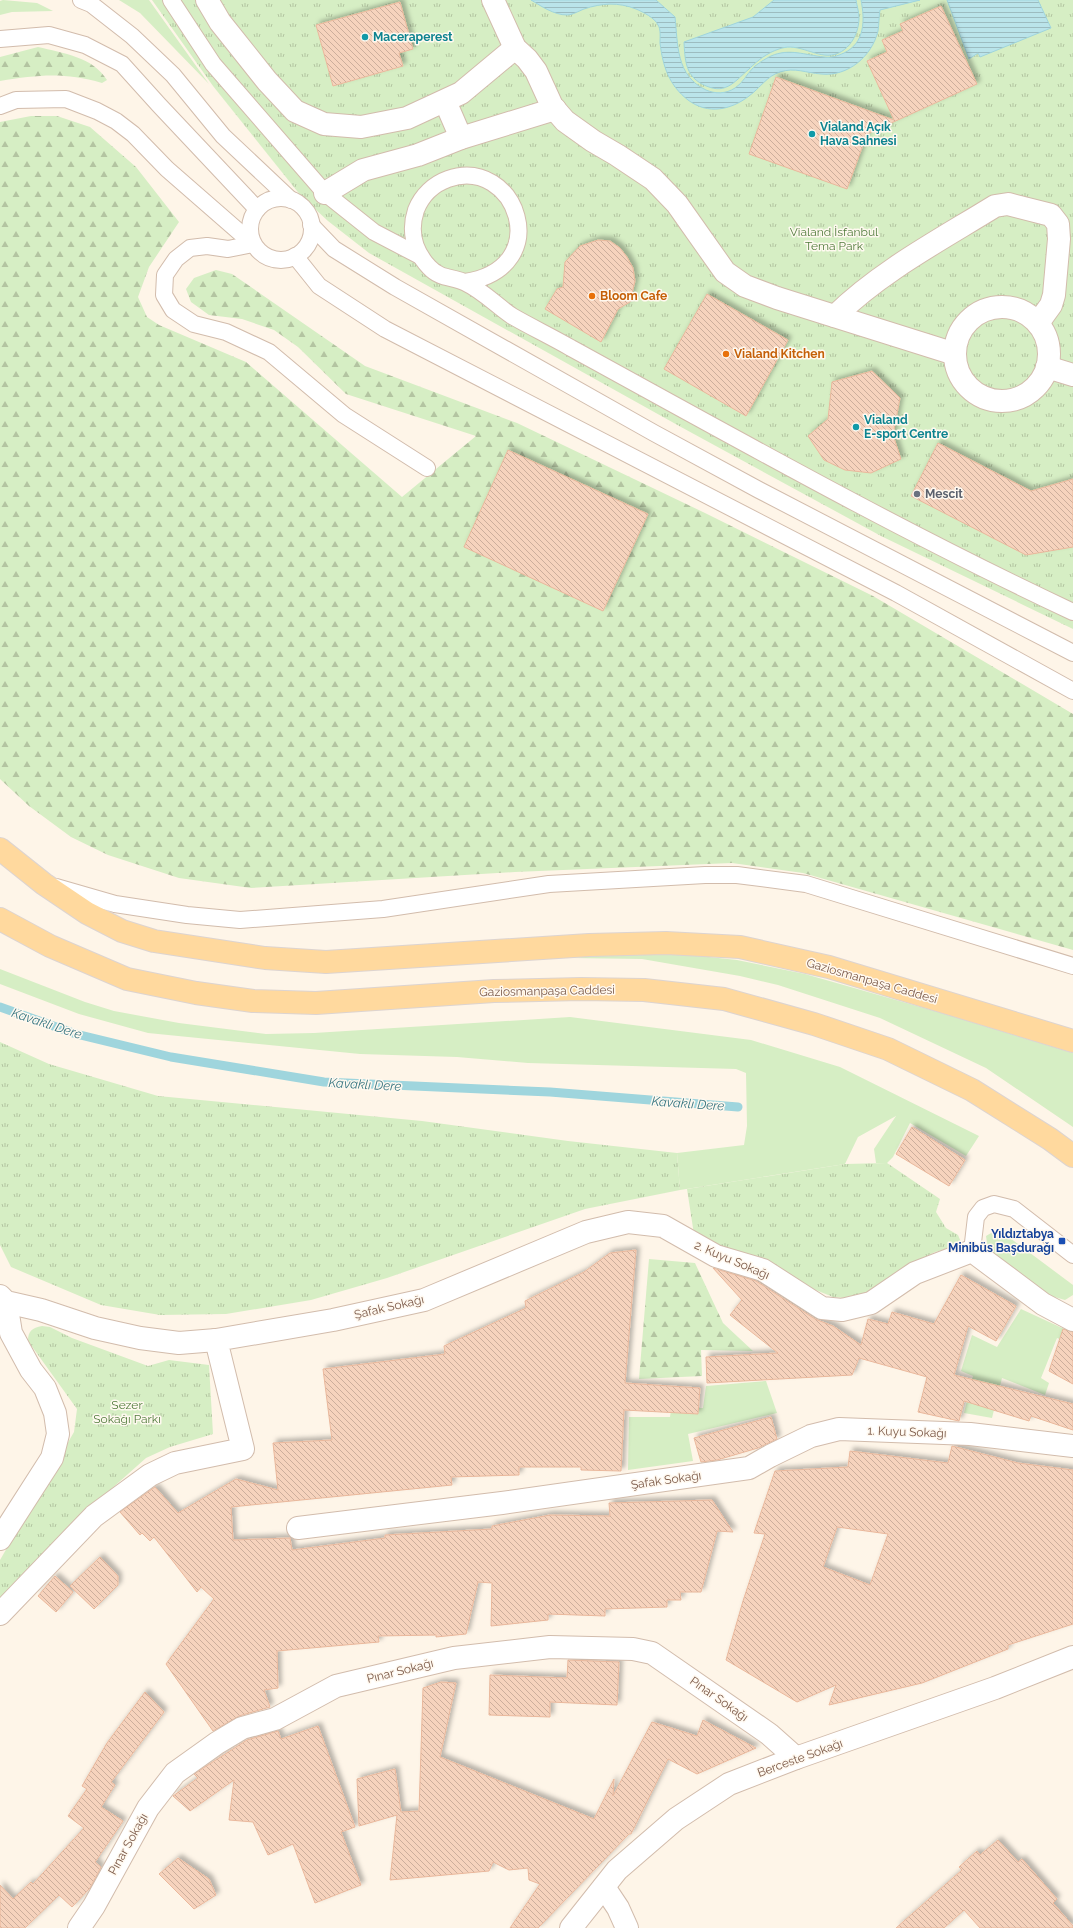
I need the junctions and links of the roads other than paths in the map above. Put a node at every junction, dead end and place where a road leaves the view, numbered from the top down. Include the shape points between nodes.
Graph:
1 (81, 0) edge
2 (171, 0) edge
3 (207, 0) edge
4 (493, 0) edge
5 (0, 39) edge
6 (515, 48) junction
7 (445, 101) junction
8 (0, 106) edge
9 (555, 109) junction
10 (461, 138) junction
11 (325, 193) junction
12 (298, 204) junction
13 (257, 209) junction
14 (311, 225) junction
15 (253, 244) junction
16 (295, 256) junction
17 (420, 256) junction
18 (465, 282) junction
19 (835, 316) junction
20 (1038, 323) junction
21 (955, 354) junction
22 (1047, 367) junction
23 (1073, 375) edge
24 (427, 468) dead end
25 (1073, 612) edge
26 (1073, 653) edge
27 (1073, 691) edge
28 (0, 848) edge
29 (44, 884) junction
30 (0, 919) edge
31 (1073, 966) edge
32 (1073, 1042) edge
33 (1073, 1156) edge
34 (662, 1226) joint
35 (972, 1251) junction
36 (1073, 1255) edge
37 (3, 1299) edge
38 (1073, 1320) edge
39 (216, 1340) junction
40 (1073, 1446) edge
41 (749, 1468) joint
42 (298, 1528) dead end
43 (0, 1539) edge
44 (0, 1614) edge
45 (1073, 1657) edge
46 (796, 1758) junction
47 (604, 1887) junction
48 (79, 1928) edge
49 (571, 1928) edge
50 (627, 1928) edge

1 - 12 lane via 91,4 137,41 173,75 223,136
2 - 11 lane via 213,64
3 - 7 street via 220,22 267,81 295,111 324,124 361,127 407,118
4 - 6 street
5 - 13 lane via 49,35 86,44 122,64
6 - 7 street via 461,93
6 - 9 street via 528,59 536,71
7 - 10 street
8 - 15 lane via 16,100 66,99 116,121
9 - 10 street
9 - 19 street via 565,121 653,179 677,204 725,272 746,286
10 - 11 street via 418,155 364,170
11 - 12 lane
11 - 17 lane via 374,232
12 - 13 lane via 278,197
12 - 14 lane via 310,217
13 - 15 lane via 250,223
14 - 16 lane via 311,236 307,245
14 - 26 lane via 334,249 395,287 648,430
15 - 16 lane via 270,258 280,260
15 - 24 lane via 228,249 207,246 190,248 176,259 165,274 164,295 173,310 194,324 226,332 269,352 344,415
16 - 27 lane via 319,286 385,329 896,593
17 - 18 lane via 431,270 447,279
17 - 18 lane via 414,241 413,223 417,207 426,193 440,182 456,176 473,176 489,181 503,191 514,206 519,223 518,241 510,258 499,271 483,279
18 - 25 lane via 511,315 782,464 994,575
19 - 20 street via 855,297 884,276 995,206 1008,204 1051,215 1058,224 1054,295 1051,305
19 - 21 street
20 - 21 street via 1026,313 1012,307 996,306 981,311 968,320 959,332 954,348
20 - 22 street via 1046,336 1049,352
21 - 22 street via 955,363 961,378 971,390 984,398 1000,401 1015,400 1030,393 1040,382
22 - 23 street
28 - 29 main road, Gaziosmanpaşa Caddesi
29 - 31 lane via 115,904 240,920 383,910 548,884 737,874 806,884
29 - 32 main road, Gaziosmanpaşa Caddesi via 88,913 122,931 154,941 265,958 326,962 589,945 666,944 740,947 829,967
30 - 33 main road, Gaziosmanpaşa Caddesi via 50,946 127,979 253,1001 316,1003 494,991 581,989 644,990 724,999 814,1024 888,1049 972,1090
34 - 35 street, 2. Kuyu Sokağı via 709,1253 764,1270 822,1308 842,1310 871,1303 915,1273
34 - 39 street, Şafak Sokağı via 628,1222 593,1231 424,1300 333,1320
35 - 36 lane via 976,1217 983,1208 994,1204 1014,1209
35 - 38 street via 1043,1304
37 - 39 street, Şafak Sokağı via 95,1328 140,1338 179,1343
37 - 43 street via 11,1333 31,1370 45,1388 58,1434 52,1458
39 - 44 street via 243,1449 175,1464 150,1475 94,1516
40 - 41 street, 1. Kuyu Sokağı via 970,1434 840,1429 811,1436
41 - 42 street, Şafak Sokağı via 502,1504
45 - 46 street, Berceste Sokağı via 995,1688
46 - 47 street, Berceste Sokağı via 728,1784 676,1819 617,1870
46 - 48 street, Pınar Sokağı via 769,1734 652,1653 633,1649 550,1647 454,1658 336,1686 275,1718 242,1728 217,1743 176,1773 148,1808 94,1906
47 - 49 street, Berceste Sokağı
47 - 50 street

